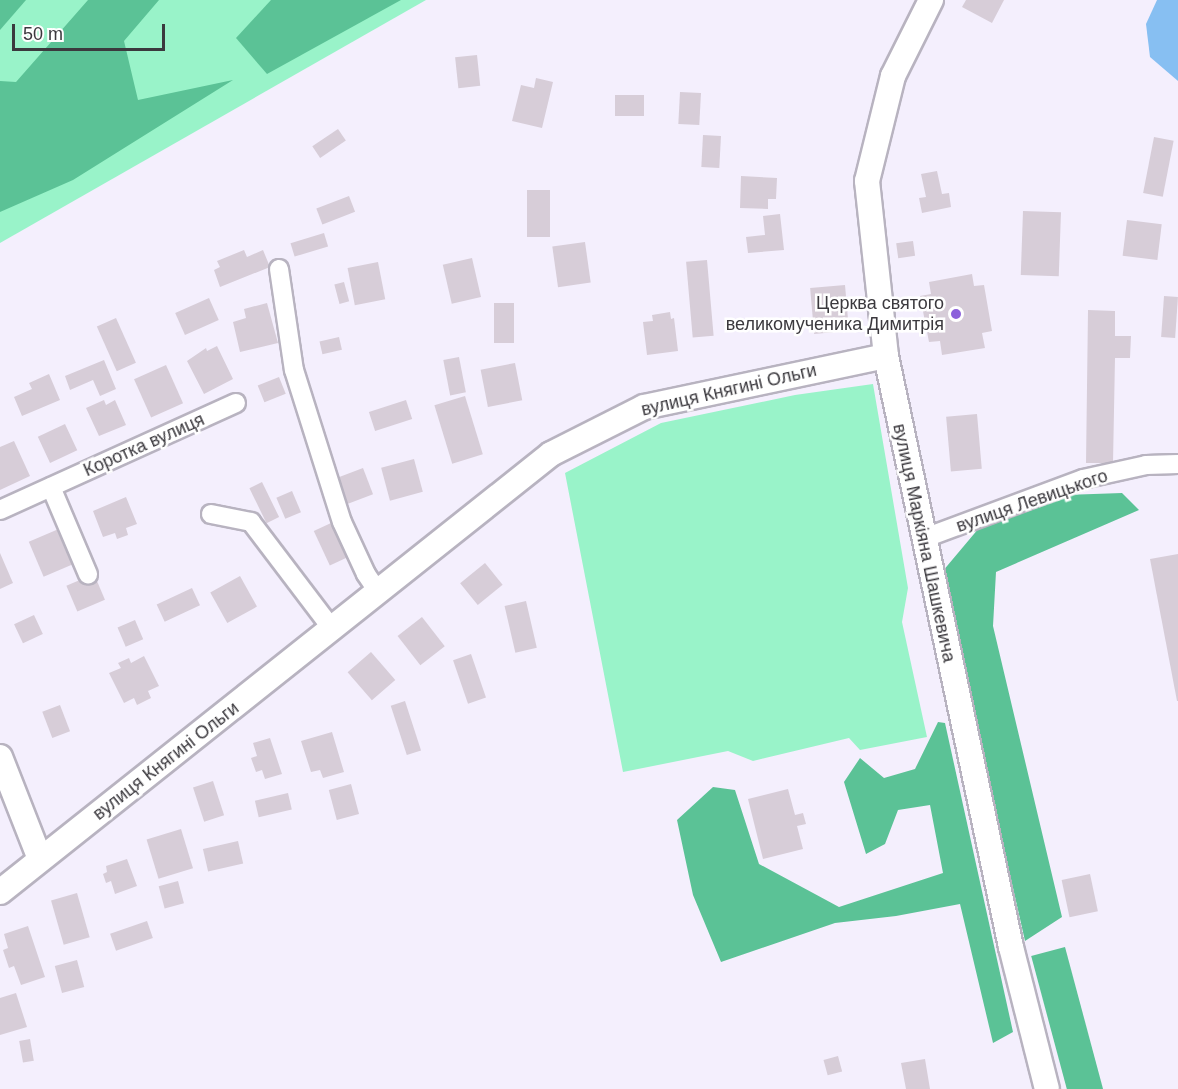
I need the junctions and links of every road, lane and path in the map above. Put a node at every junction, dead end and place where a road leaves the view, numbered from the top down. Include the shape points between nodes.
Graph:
1 (931, 0) edge
2 (279, 269) dead end
3 (886, 356) junction
4 (236, 403) dead end
5 (1178, 464) edge
6 (51, 487) junction
7 (0, 510) edge
8 (211, 514) dead end
9 (922, 539) junction
10 (88, 574) dead end
11 (379, 593) junction
12 (333, 630) junction
13 (0, 757) edge
14 (40, 859) junction
15 (0, 892) edge
16 (1047, 1089) edge

1 - 3 street, вулиця Маркіяна Шашкевича via 893,76 867,181
2 - 11 street via 294,370 342,522
3 - 9 street, вулиця Маркіяна Шашкевича
3 - 11 street, вулиця Княгині Ольги via 644,406 551,454
4 - 6 street, Коротка вулиця
5 - 9 street, вулиця Левицького via 1146,465 1083,480
6 - 7 street, Коротка вулиця
6 - 10 street
8 - 12 street via 251,522
9 - 16 street, вулиця Маркіяна Шашкевича via 1011,947
11 - 12 street, вулиця Княгині Ольги
12 - 14 street, вулиця Княгині Ольги
13 - 14 street
14 - 15 street, вулиця Княгині Ольги

